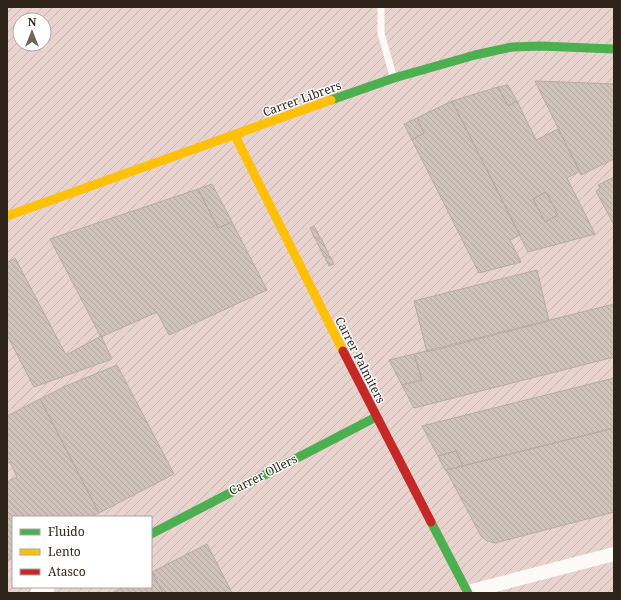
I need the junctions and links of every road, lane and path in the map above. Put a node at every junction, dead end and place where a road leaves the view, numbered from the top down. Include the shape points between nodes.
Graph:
1 (381, 7) edge
2 (614, 49) edge
3 (394, 78) junction
4 (235, 136) junction
5 (7, 216) edge
6 (376, 417) junction
7 (152, 533) edge
8 (614, 554) edge
9 (46, 588) edge
10 (468, 592) edge
11 (37, 593) edge

1 - 3 lane via 381,33
2 - 3 street, Carrer Librers via 512,47
3 - 4 street, Carrer Librers
4 - 5 street, Carrer Librers
4 - 6 street, Carrer Palmiters
6 - 7 street, Carrer Ollers
6 - 10 street, Carrer Palmiters
8 - 10 street
9 - 11 street

